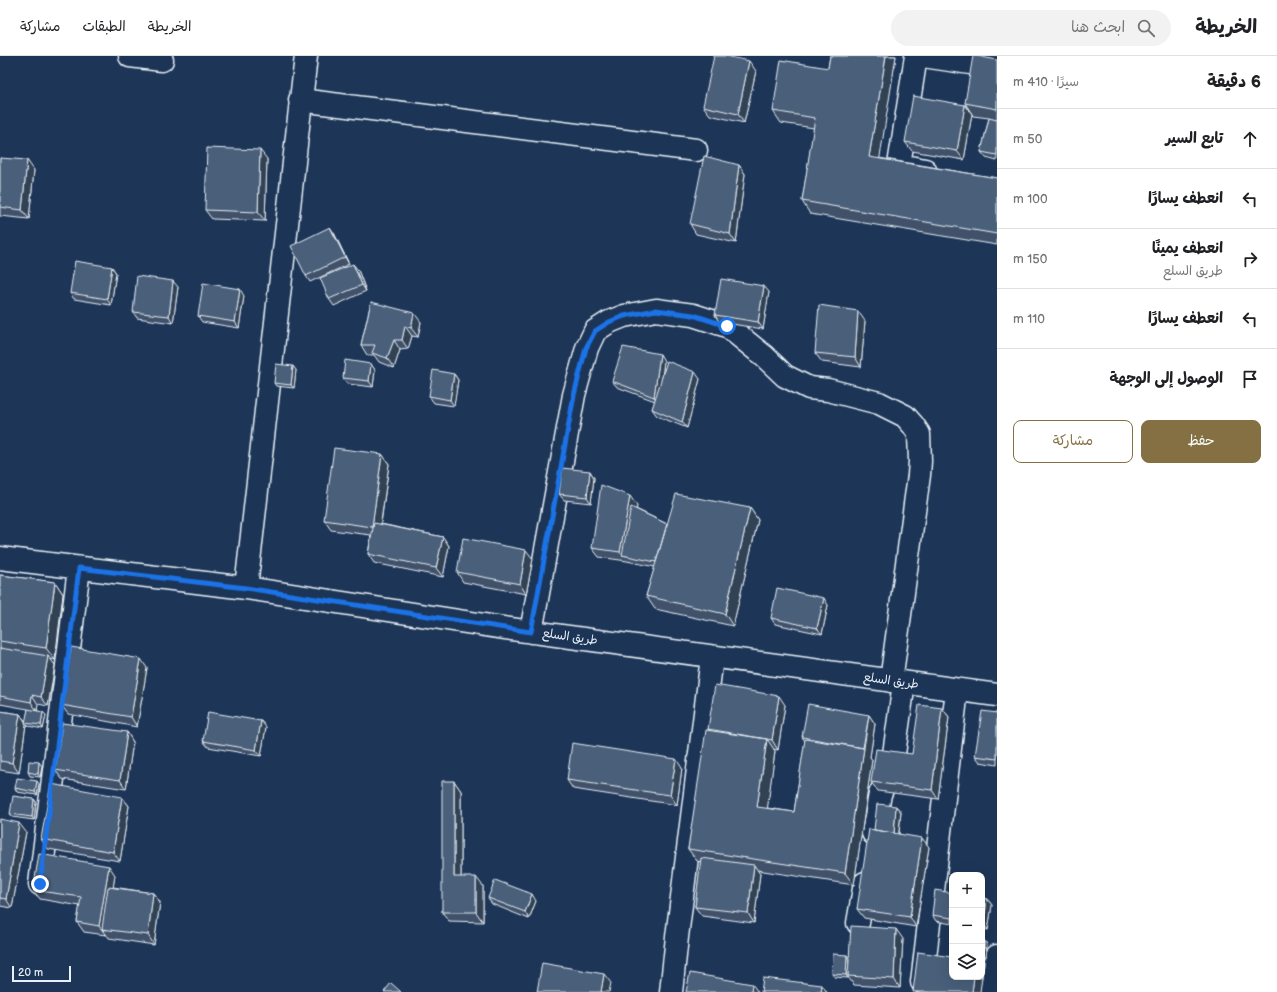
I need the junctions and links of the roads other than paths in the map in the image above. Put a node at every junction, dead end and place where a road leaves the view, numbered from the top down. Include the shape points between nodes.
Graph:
1 (130, 56) edge
2 (306, 56) edge
3 (916, 56) edge
4 (923, 56) edge
5 (162, 60) dead end
6 (997, 67) edge
7 (300, 100) junction
8 (696, 150) dead end
9 (944, 173) edge
10 (0, 558) edge
11 (79, 568) junction
12 (246, 588) junction
13 (531, 632) junction
14 (712, 657) junction
15 (897, 682) junction
16 (957, 690) junction
17 (997, 695) edge
18 (40, 884) edge
19 (858, 922) edge
20 (997, 956) edge
21 (922, 982) edge
22 (671, 992) edge
23 (991, 992) edge

1 - 5 street
2 - 7 street
3 - 9 street via 898,165
4 - 6 street
7 - 8 street
7 - 12 street
10 - 11 street, طريق السلع
11 - 12 street, طريق السلع
11 - 18 street
12 - 13 street, طريق السلع
13 - 14 street, طريق السلع
13 - 15 street via 574,395 586,348 595,331 624,316 656,310 693,315 727,326 785,376 809,388 828,390 879,403 905,416 919,434 919,475
14 - 15 street, طريق السلع
14 - 22 street
15 - 16 street, طريق السلع
15 - 19 street via 892,768 880,794
16 - 17 street, طريق السلع
16 - 21 street
20 - 23 street

